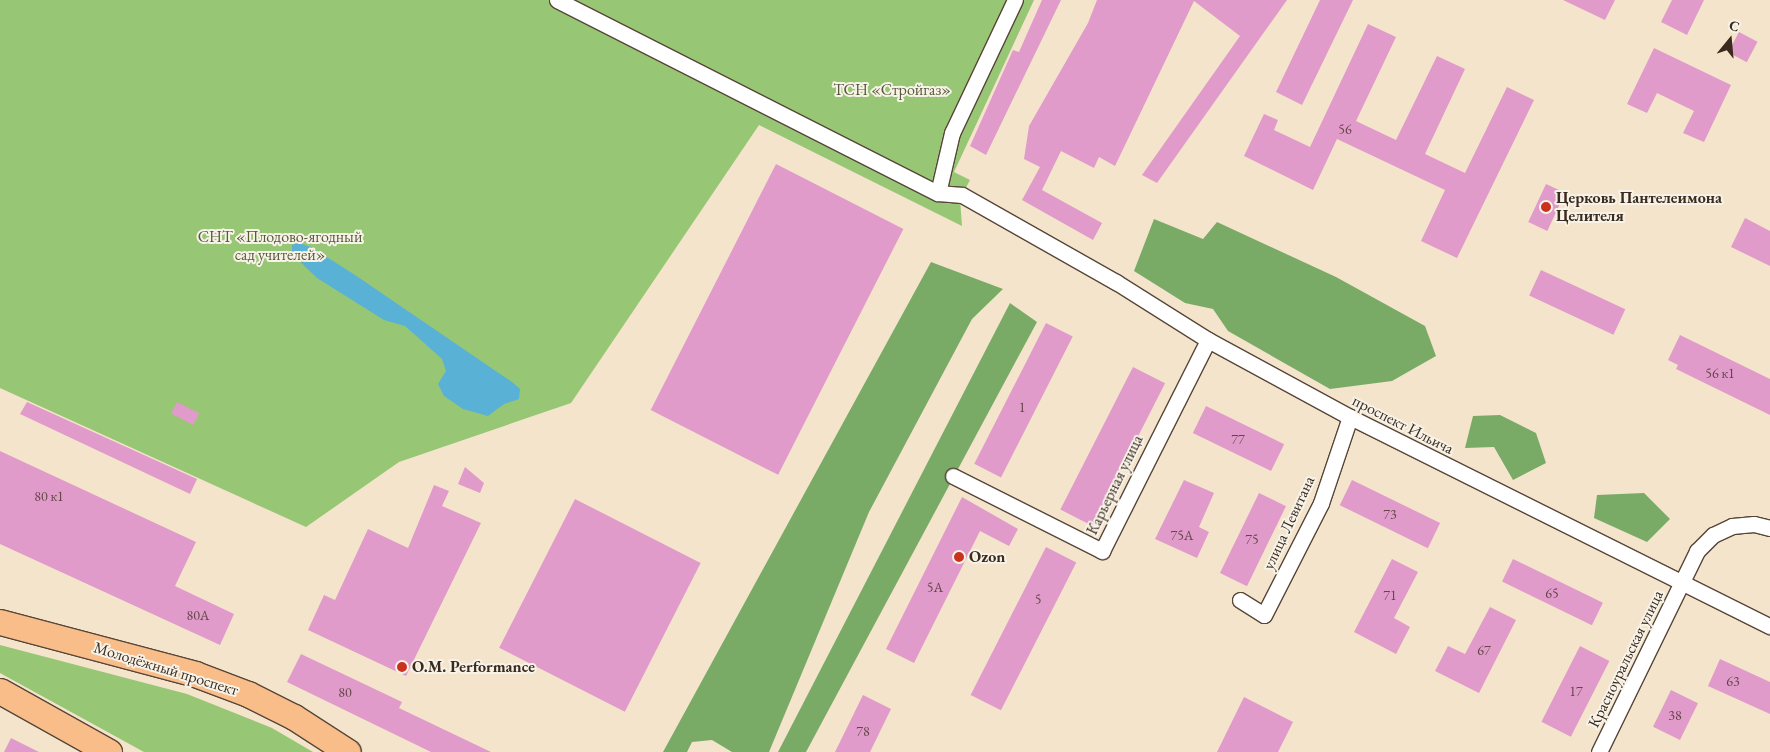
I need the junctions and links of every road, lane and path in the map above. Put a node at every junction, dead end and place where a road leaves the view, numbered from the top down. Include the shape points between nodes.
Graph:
1 (557, 0) edge
2 (1015, 0) edge
3 (938, 193) junction
4 (1208, 340) junction
5 (1350, 417) junction
6 (954, 476) dead end
7 (1770, 528) edge
8 (1683, 581) junction
9 (1240, 600) dead end
10 (0, 622) edge
11 (1770, 626) edge
12 (0, 691) edge
13 (329, 744) edge
14 (109, 752) edge
15 (348, 752) edge
16 (1599, 752) edge

1 - 3 street
2 - 3 street via 952,133
3 - 4 street, проспект Ильича via 962,195 1116,282
4 - 5 street, проспект Ильича
4 - 6 street, Карьерная улица via 1102,551
5 - 8 street, проспект Ильича via 1502,495
5 - 9 street, улица Левитана via 1321,503 1264,614
7 - 8 street via 1754,524 1732,526 1713,535 1697,551
8 - 11 street, проспект Ильича
8 - 16 street, Красноуральская улица
10 - 13 main road, Молодёжный проспект via 195,674 248,694 294,717
12 - 14 main road
13 - 15 main road, Молодёжный проспект

